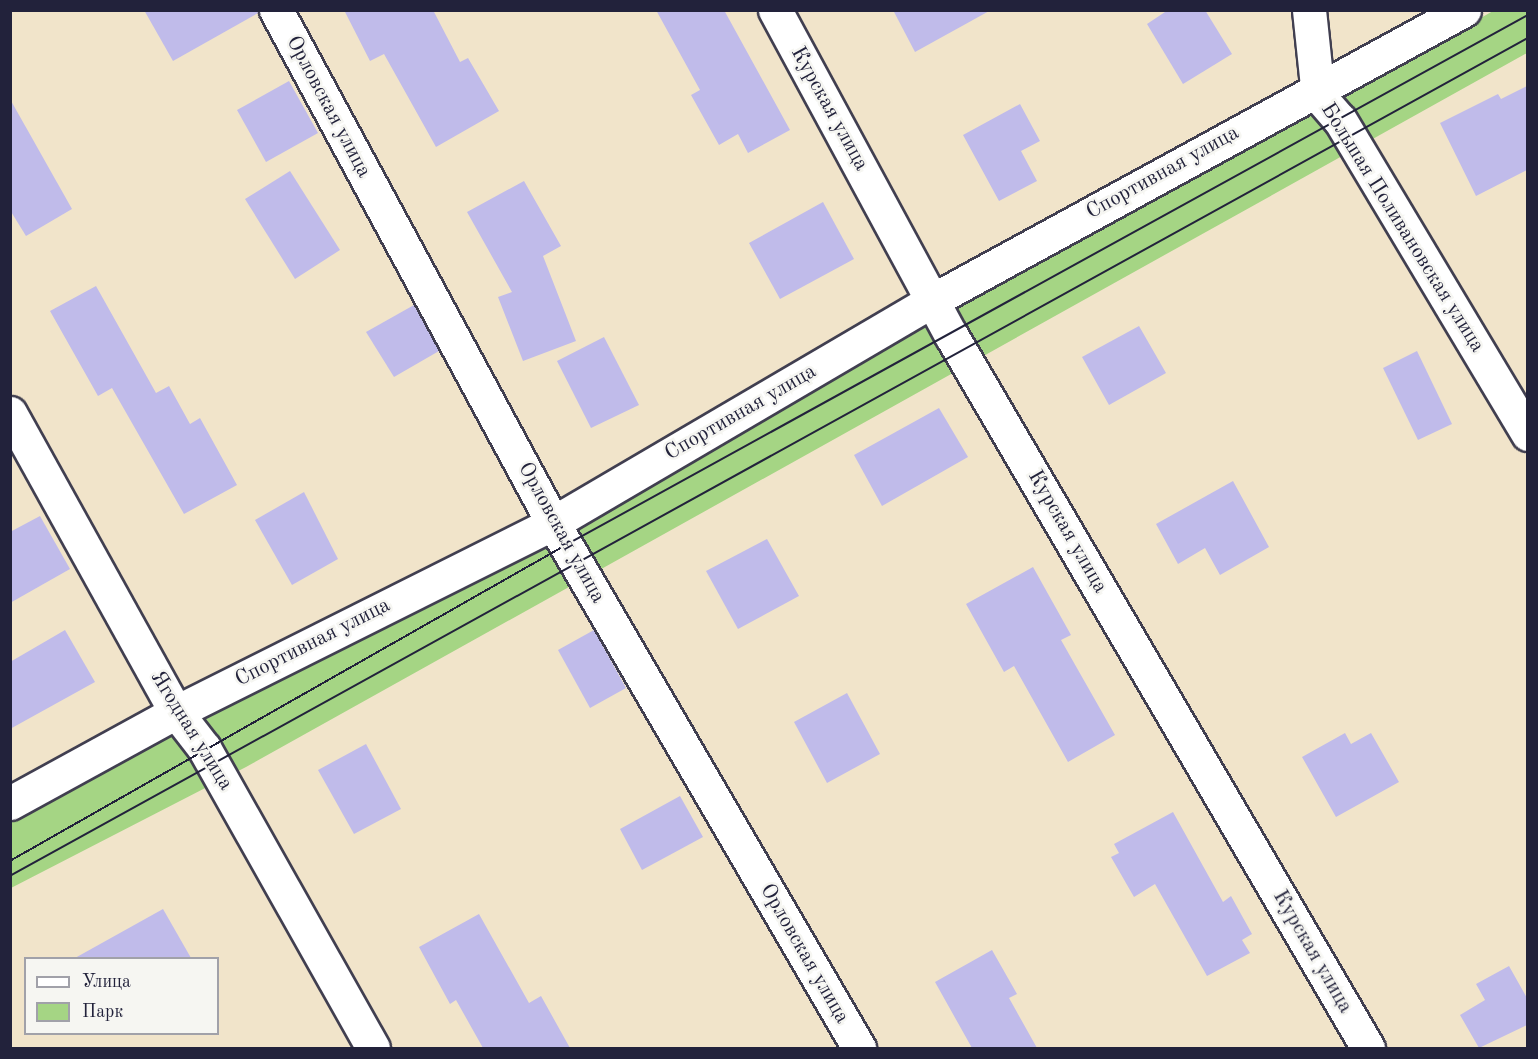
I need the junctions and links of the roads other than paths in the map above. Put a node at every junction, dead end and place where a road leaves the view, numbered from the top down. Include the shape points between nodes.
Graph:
1 (276, 10) edge
2 (775, 10) edge
3 (1309, 10) edge
4 (1464, 10) edge
5 (1318, 94) junction
6 (933, 300) junction
7 (10, 413) edge
8 (1523, 418) edge
9 (553, 522) junction
10 (176, 712) junction
11 (10, 803) edge
12 (373, 1048) edge
13 (859, 1048) edge
14 (1368, 1048) edge

1 - 9 street, Орловская улица
2 - 6 street, Курская улица
3 - 5 street, Большая Поливановская улица
4 - 5 street, Спортивная улица
5 - 6 street, Спортивная улица via 1248,126
5 - 8 street, Большая Поливановская улица via 1340,120
6 - 9 street, Спортивная улица
6 - 14 street, Курская улица
7 - 10 street, Ягодная улица
9 - 10 street, Спортивная улица
9 - 13 street, Орловская улица
10 - 11 street, Спортивная улица
10 - 12 street, Ягодная улица via 204,748

